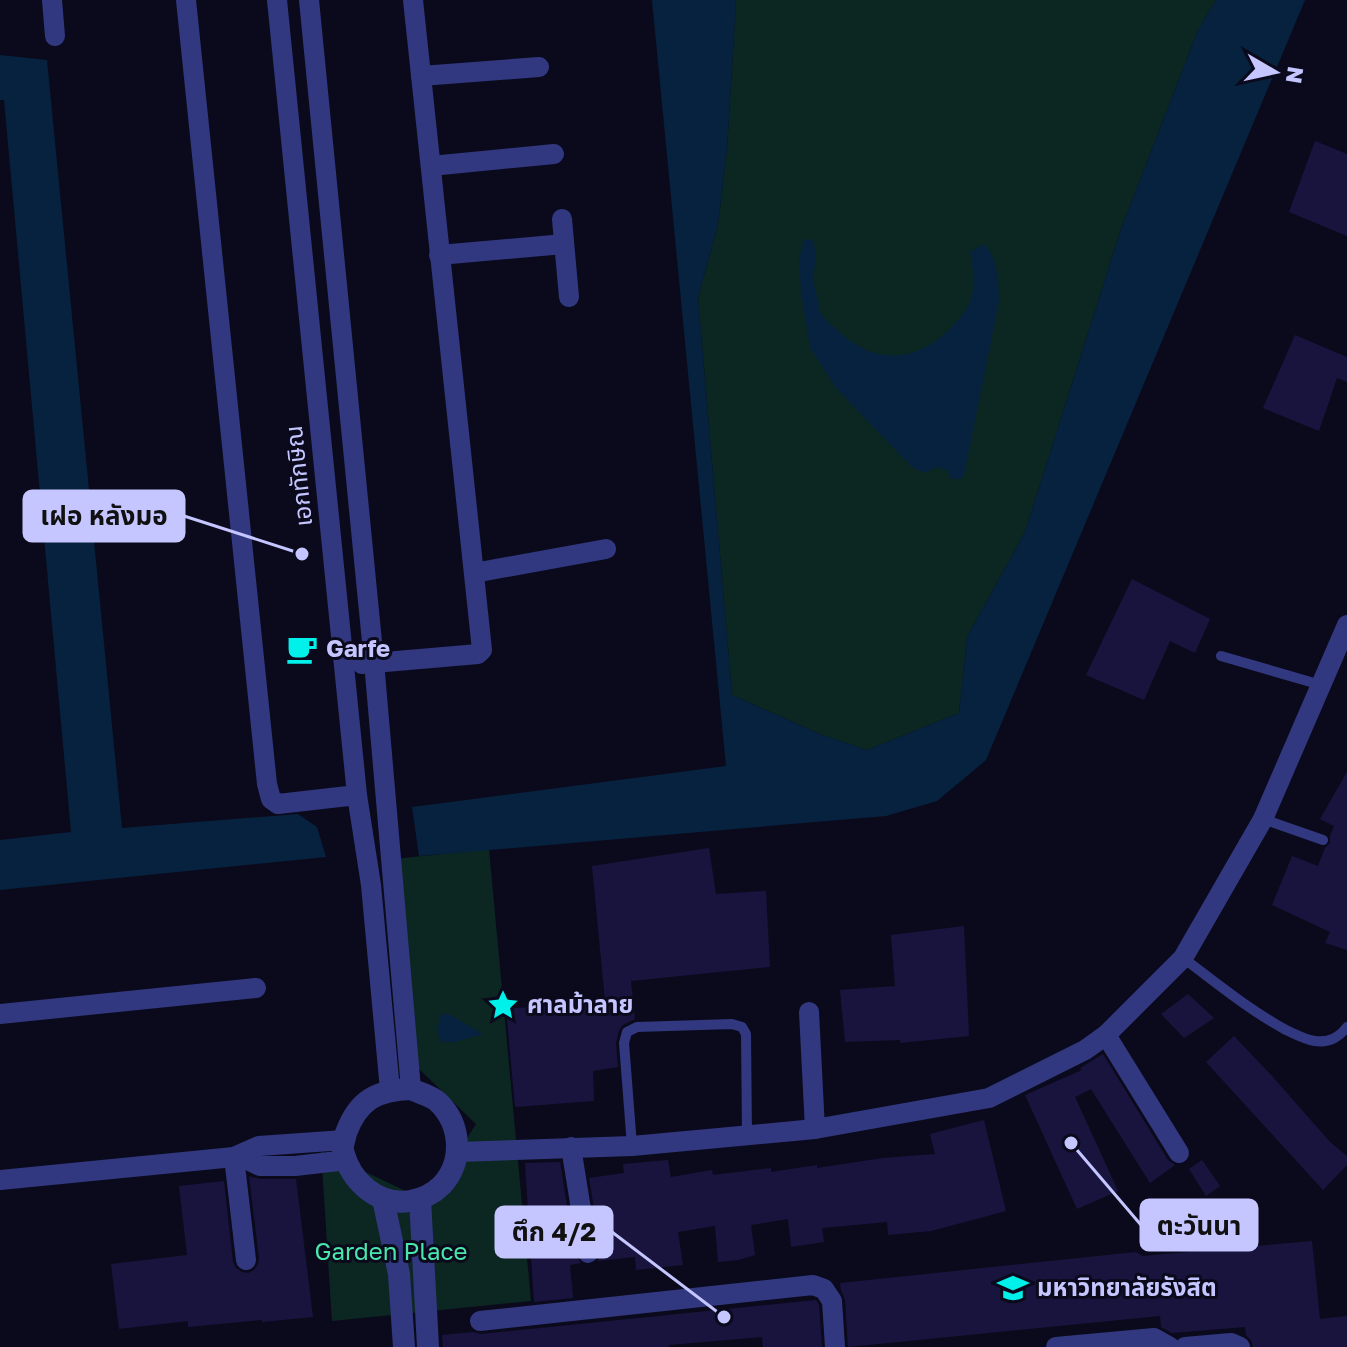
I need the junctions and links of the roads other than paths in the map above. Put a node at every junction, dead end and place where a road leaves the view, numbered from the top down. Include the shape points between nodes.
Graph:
1 (52, 0) edge
2 (186, 0) edge
3 (277, 0) edge
4 (309, 0) edge
5 (413, 0) edge
6 (55, 36) dead end
7 (539, 67) dead end
8 (421, 76) junction
9 (554, 154) dead end
10 (431, 166) junction
11 (562, 219) dead end
12 (564, 244) junction
13 (439, 255) junction
14 (569, 297) dead end
15 (606, 549) dead end
16 (474, 573) junction
17 (1347, 625) edge
18 (1221, 656) dead end
19 (374, 662) junction
20 (345, 666) junction
21 (1321, 685) junction
22 (357, 795) junction
23 (1263, 819) junction
24 (1323, 840) dead end
25 (1183, 958) junction
26 (256, 988) dead end
27 (809, 1012) dead end
28 (0, 1014) edge
29 (1347, 1027) edge
30 (1106, 1035) junction
31 (401, 1089) junction
32 (815, 1129) junction
33 (747, 1135) junction
34 (632, 1146) junction
35 (571, 1147) junction
36 (346, 1150) junction
37 (458, 1152) junction
38 (1179, 1153) dead end
39 (237, 1156) junction
40 (0, 1180) edge
41 (383, 1199) junction
42 (420, 1199) junction
43 (588, 1253) dead end
44 (246, 1260) dead end
45 (480, 1321) dead end
46 (404, 1347) edge
47 (428, 1347) edge
48 (835, 1347) edge
49 (1056, 1347) edge
50 (1170, 1347) edge
51 (1185, 1347) edge
52 (1240, 1347) edge

1 - 6 street
2 - 22 street via 267,784 278,804
3 - 20 street, เอกทักษิณ
4 - 19 street
5 - 8 street
7 - 8 street
8 - 10 street
9 - 10 street
10 - 13 street
11 - 12 street
12 - 13 street
12 - 14 street
13 - 16 street
15 - 16 street
16 - 19 street via 481,652
17 - 21 street
18 - 21 lane
19 - 20 street
19 - 31 street via 392,880
20 - 22 street, เอกทักษิณ
21 - 23 street
22 - 31 street, เอกทักษิณ
23 - 24 lane
23 - 25 street
25 - 29 lane via 1296,1035 1316,1042 1330,1040
25 - 30 street
26 - 28 street
27 - 32 street
30 - 32 street via 989,1098
30 - 38 street
31 - 36 street via 360,1106 350,1121
31 - 37 street via 437,1100 454,1123
32 - 33 street
33 - 34 street
33 - 34 lane via 742,1027 637,1027 627,1032 624,1043
34 - 35 street
35 - 37 street
35 - 43 street
36 - 39 street via 295,1166 260,1166
36 - 41 street via 354,1175
37 - 42 street via 446,1181
39 - 40 street
39 - 44 street
41 - 42 street
41 - 46 street via 399,1274
42 - 47 street
45 - 48 street via 813,1285 824,1289 832,1301
49 - 50 street via 1154,1338
51 - 52 street

